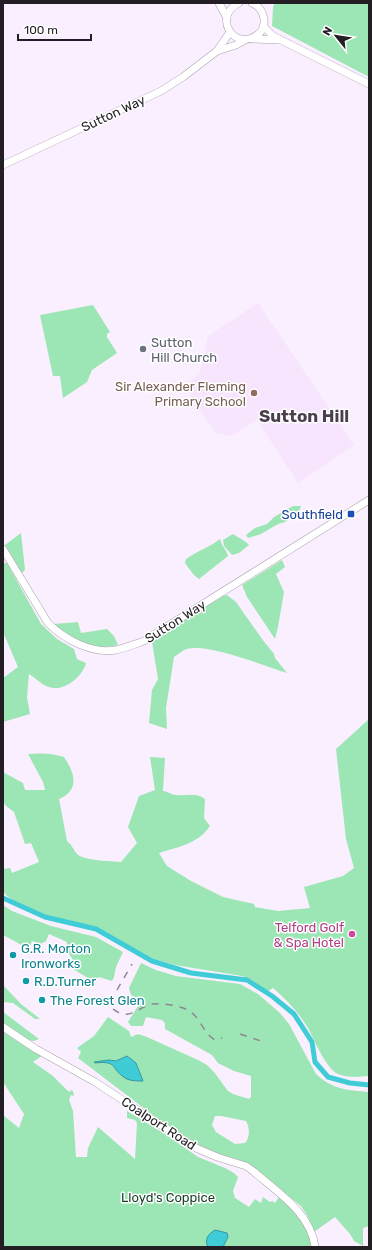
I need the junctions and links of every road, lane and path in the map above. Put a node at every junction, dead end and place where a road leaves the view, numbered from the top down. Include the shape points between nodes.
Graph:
1 (219, 3) edge
2 (227, 3) edge
3 (252, 3) edge
4 (265, 3) edge
5 (237, 4) edge
6 (262, 12) junction
7 (226, 18) junction
8 (263, 26) junction
9 (230, 32) junction
10 (249, 39) junction
11 (280, 40) junction
12 (217, 51) junction
13 (369, 84) edge
14 (3, 165) edge
15 (369, 500) edge
16 (3, 549) edge
17 (3, 1027) edge
18 (315, 1247) edge

1 - 7 street
2 - 5 street
3 - 6 street
4 - 6 street
5 - 7 street
6 - 8 street
7 - 9 street
8 - 10 street via 258,34
8 - 11 street, Sutton Way
9 - 10 street via 236,37
9 - 12 street, Sutton Way
10 - 11 street, Sutton Way
10 - 12 street, Sutton Way
11 - 13 street, Sutton Way
12 - 14 street, Sutton Way via 161,90
15 - 16 street, Sutton Way via 156,634 144,641 116,650 103,651 83,645 67,639 56,631 48,623
17 - 18 street, Coalport Road via 95,1082 196,1148 253,1170 298,1211 312,1230

